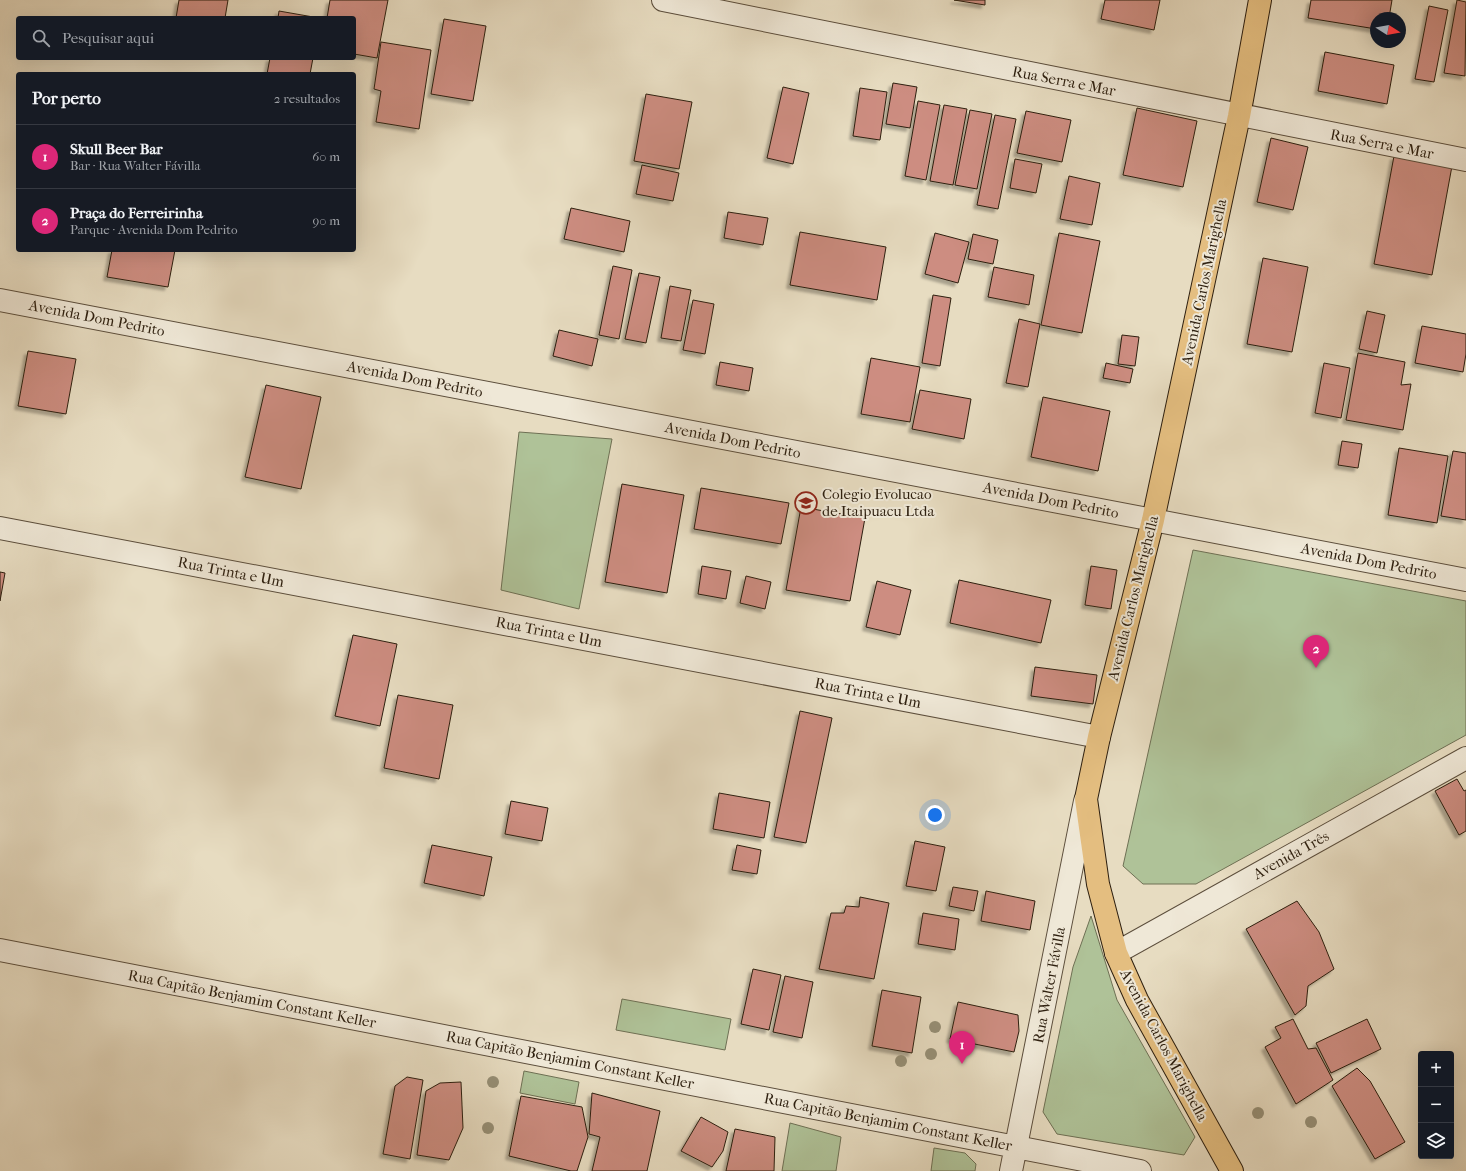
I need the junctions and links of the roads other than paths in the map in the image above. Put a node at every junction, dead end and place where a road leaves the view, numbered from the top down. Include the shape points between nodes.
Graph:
1 (663, 0) edge
2 (1260, 0) edge
3 (1239, 116) junction
4 (1466, 160) edge
5 (0, 300) edge
6 (1153, 520) junction
7 (0, 528) edge
8 (1466, 580) edge
9 (1099, 737) junction
10 (1466, 758) edge
11 (1086, 799) junction
12 (0, 950) edge
13 (1116, 953) junction
14 (1017, 1147) junction
15 (1011, 1171) edge
16 (1140, 1171) edge
17 (1232, 1171) edge

1 - 3 street, Rua Serra e Mar
2 - 3 main road, Avenida Carlos Marighella
3 - 4 street, Rua Serra e Mar
3 - 6 main road, Avenida Carlos Marighella
5 - 6 street, Avenida Dom Pedrito
6 - 8 street, Avenida Dom Pedrito
6 - 9 main road, Avenida Carlos Marighella
7 - 9 street, Rua Trinta e Um
9 - 11 main road, Avenida Carlos Marighella
10 - 13 street, Avenida Três
11 - 13 main road, Avenida Carlos Marighella via 1098,884
11 - 14 street, Rua Walter Fávilla
12 - 14 street, Rua Capitão Benjamim Constant Keller
13 - 17 main road, Avenida Carlos Marighella via 1137,1000
14 - 15 street, Rua Walter Fávilla
14 - 16 street, Rua Capitão Benjamim Constant Keller

